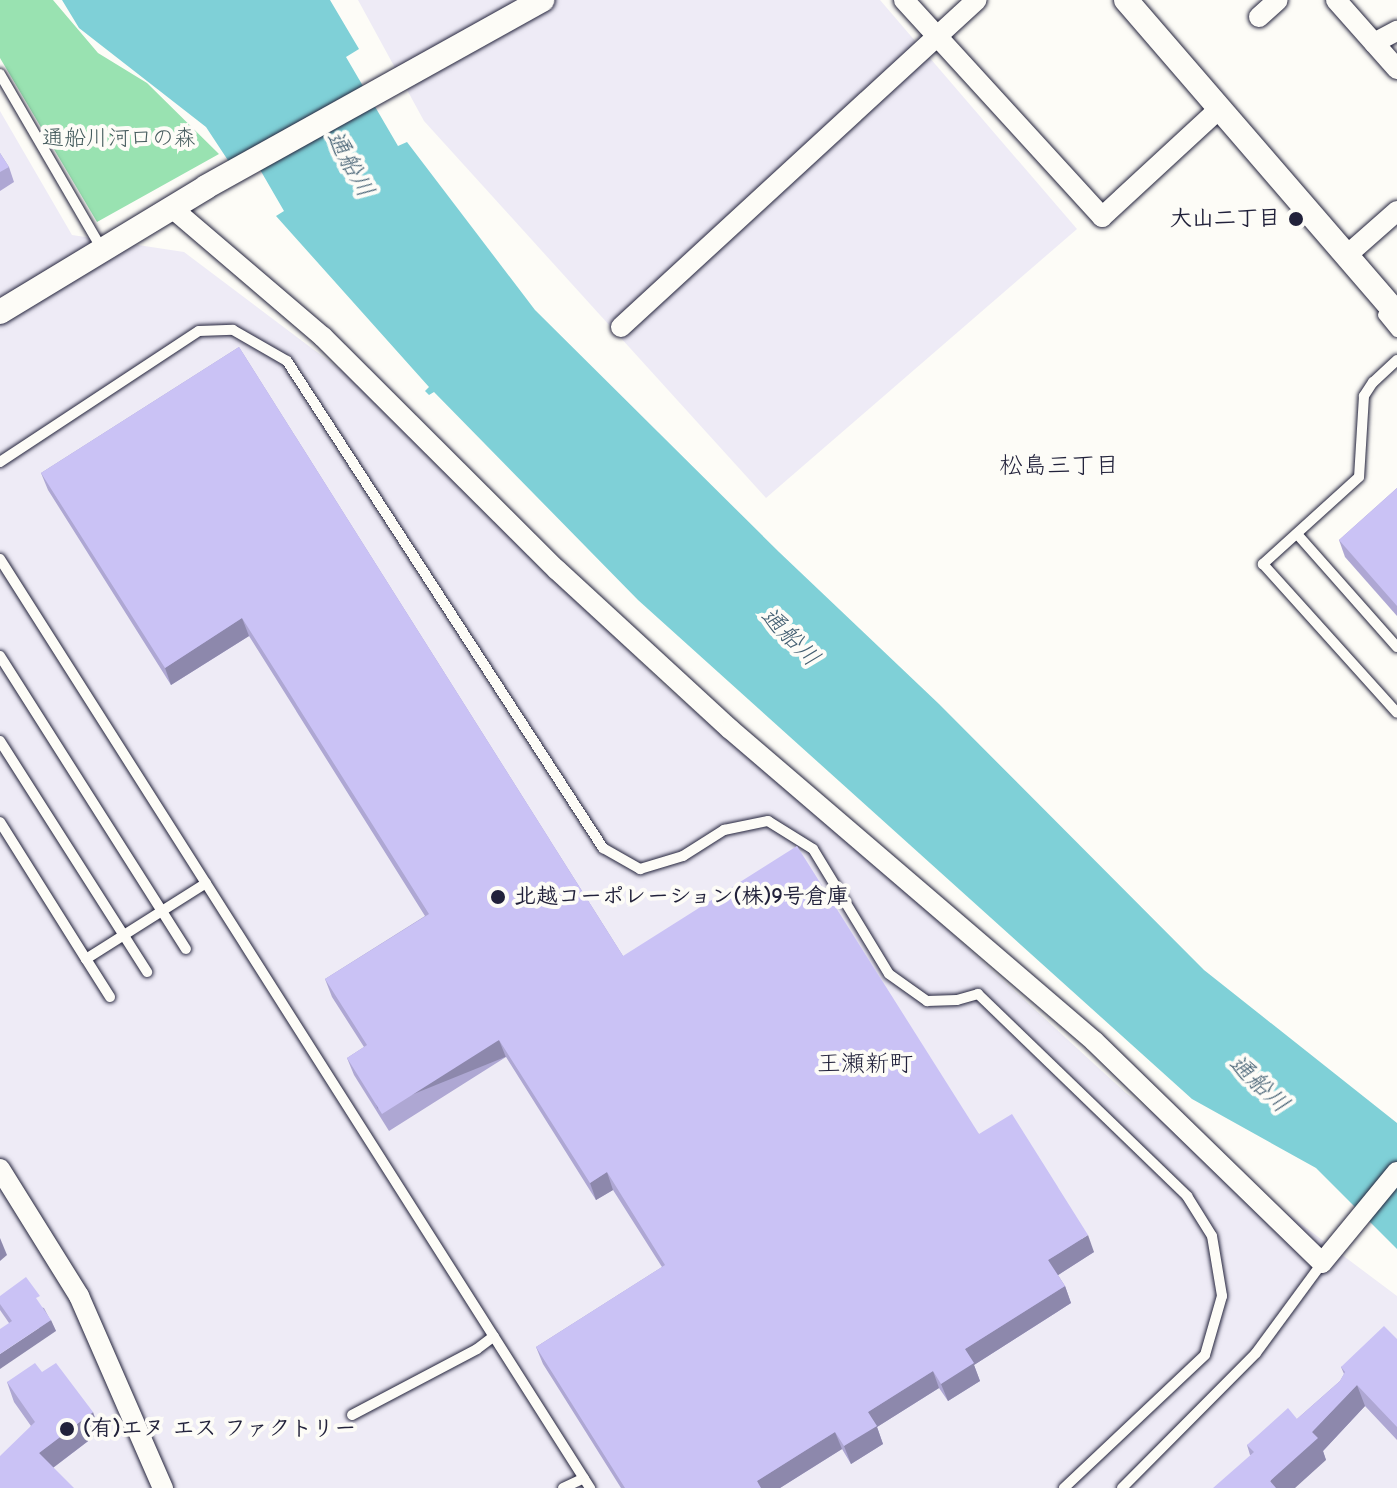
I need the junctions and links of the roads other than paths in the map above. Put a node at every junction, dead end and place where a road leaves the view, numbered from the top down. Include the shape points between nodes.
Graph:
1 (542, 0) edge
2 (904, 0) edge
3 (977, 0) edge
4 (1126, 0) edge
5 (1278, 0) edge
6 (1337, 0) edge
7 (1259, 17) dead end
8 (1397, 31) edge
9 (935, 36) junction
10 (1374, 43) junction
11 (1397, 69) edge
12 (0, 74) edge
13 (1219, 109) junction
14 (172, 208) junction
15 (1397, 211) edge
16 (103, 250) junction
17 (1346, 256) junction
18 (1368, 282) junction
19 (0, 312) edge
20 (1397, 314) edge
21 (621, 327) dead end
22 (1397, 332) edge
23 (1397, 360) edge
24 (0, 462) edge
25 (1297, 534) junction
26 (0, 559) edge
27 (1397, 647) edge
28 (0, 656) edge
29 (1397, 713) edge
30 (0, 741) edge
31 (0, 822) edge
32 (206, 883) junction
33 (161, 911) junction
34 (123, 935) junction
35 (186, 949) dead end
36 (86, 959) junction
37 (147, 972) dead end
38 (110, 997) dead end
39 (0, 1169) edge
40 (1397, 1172) edge
41 (1322, 1263) junction
42 (494, 1336) junction
43 (352, 1415) dead end
44 (584, 1478) junction
45 (163, 1488) edge
46 (563, 1488) edge
47 (590, 1488) edge
48 (1064, 1488) edge
49 (1122, 1488) edge

1 - 14 street
2 - 9 street
3 - 9 street
4 - 13 street
5 - 7 street
6 - 10 street
8 - 10 street
9 - 13 street via 1102,217
9 - 21 street
10 - 11 street
12 - 16 lane
13 - 17 street
14 - 16 street
14 - 41 street via 323,337 557,570 708,708 1094,1041
15 - 17 street
16 - 19 street
17 - 18 street
18 - 20 street
18 - 22 lane via 1370,300
23 - 25 lane via 1364,396 1359,477
24 - 48 lane via 199,331 233,330 287,361 603,848 640,869 683,856 724,830 768,821 813,849 889,974 927,1001 978,994 1187,1196 1212,1236 1222,1296 1205,1355
25 - 27 lane
25 - 29 lane via 1263,564
26 - 32 lane
28 - 33 lane
30 - 34 lane
31 - 36 lane
32 - 33 lane
32 - 42 lane
33 - 34 lane
33 - 35 lane
34 - 36 lane
34 - 37 lane
36 - 38 lane
39 - 45 street via 79,1296
40 - 41 street
41 - 49 lane via 1256,1353
42 - 43 lane
42 - 44 lane
44 - 46 lane
44 - 47 lane

